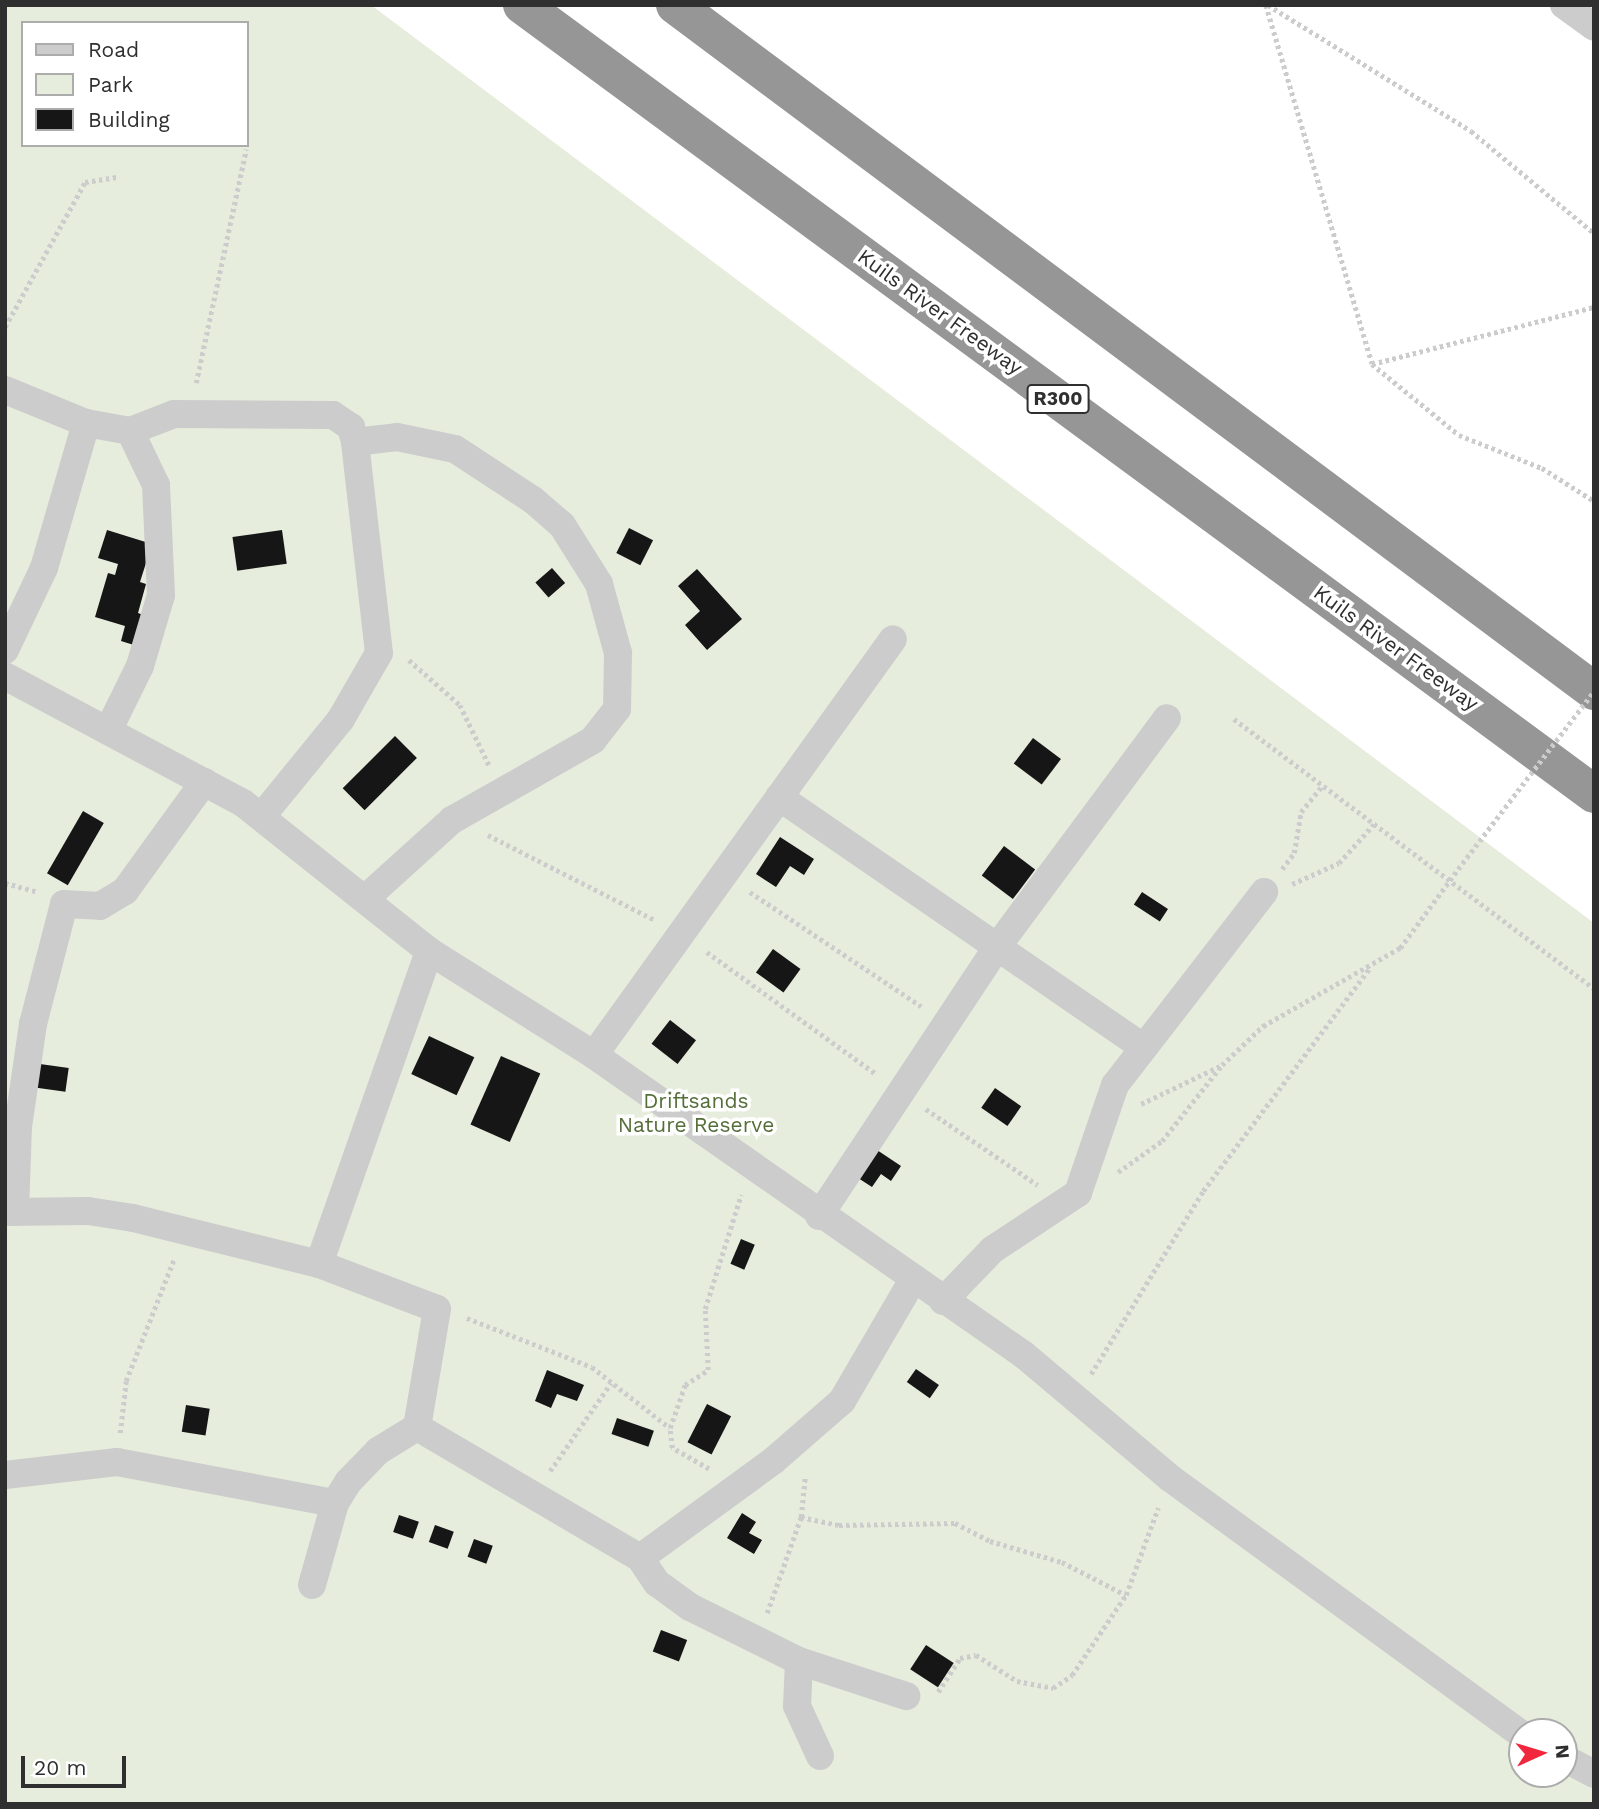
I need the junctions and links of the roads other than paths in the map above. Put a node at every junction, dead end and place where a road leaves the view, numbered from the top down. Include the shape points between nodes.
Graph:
1 (522, 5) edge
2 (675, 5) edge
3 (1564, 5) edge
4 (1594, 27) edge
5 (5, 390) edge
6 (86, 423) junction
7 (130, 432) junction
8 (355, 442) junction
9 (893, 639) dead end
10 (5, 650) edge
11 (5, 677) edge
12 (1594, 691) edge
13 (1167, 718) dead end
14 (108, 731) junction
15 (204, 782) junction
16 (1594, 794) edge
17 (779, 797) junction
18 (262, 816) junction
19 (1264, 892) road end
20 (366, 898) junction
21 (997, 947) junction
22 (429, 951) junction
23 (1140, 1045) junction
24 (594, 1055) junction
25 (10, 1212) edge
26 (819, 1216) junction
27 (319, 1264) junction
28 (912, 1281) junction
29 (943, 1301) junction
30 (417, 1427) junction
31 (5, 1475) edge
32 (334, 1503) junction
33 (640, 1558) junction
34 (312, 1585) dead end
35 (799, 1661) junction
36 (906, 1696) road end
37 (1508, 1725) edge
38 (820, 1756) dead end
39 (1578, 1765) edge
40 (1594, 1774) edge

1 - 16 highway, Kuils River Freeway / R300
2 - 12 highway
3 - 4 street
5 - 6 street
6 - 7 street
6 - 10 street via 44,568
7 - 8 street via 162,417 200,413 333,415 351,427
7 - 14 street via 156,485 161,595 140,666
8 - 18 street via 381,638 371,677
8 - 20 street via 397,437 431,442 483,464 562,525 599,584 618,653 617,709 593,740 452,820
9 - 17 street
11 - 14 street
13 - 21 street
14 - 15 street
15 - 18 street
15 - 25 street via 125,891 100,906 64,904 33,1024
17 - 21 street
17 - 24 street
18 - 20 street
19 - 23 street
20 - 22 street
21 - 23 street
21 - 26 street
22 - 24 street
22 - 27 street
23 - 29 street via 1101,1118 1072,1199 992,1250
24 - 26 street
25 - 27 street via 88,1211
26 - 28 street
27 - 30 street via 437,1309
28 - 29 street
28 - 33 street via 856,1384 808,1431
29 - 37 street via 1077,1397 1170,1478
30 - 32 street via 364,1463
30 - 33 street
31 - 32 street via 117,1462
32 - 34 street
33 - 35 street via 672,1595
35 - 36 street
35 - 38 street via 797,1706
39 - 40 street

